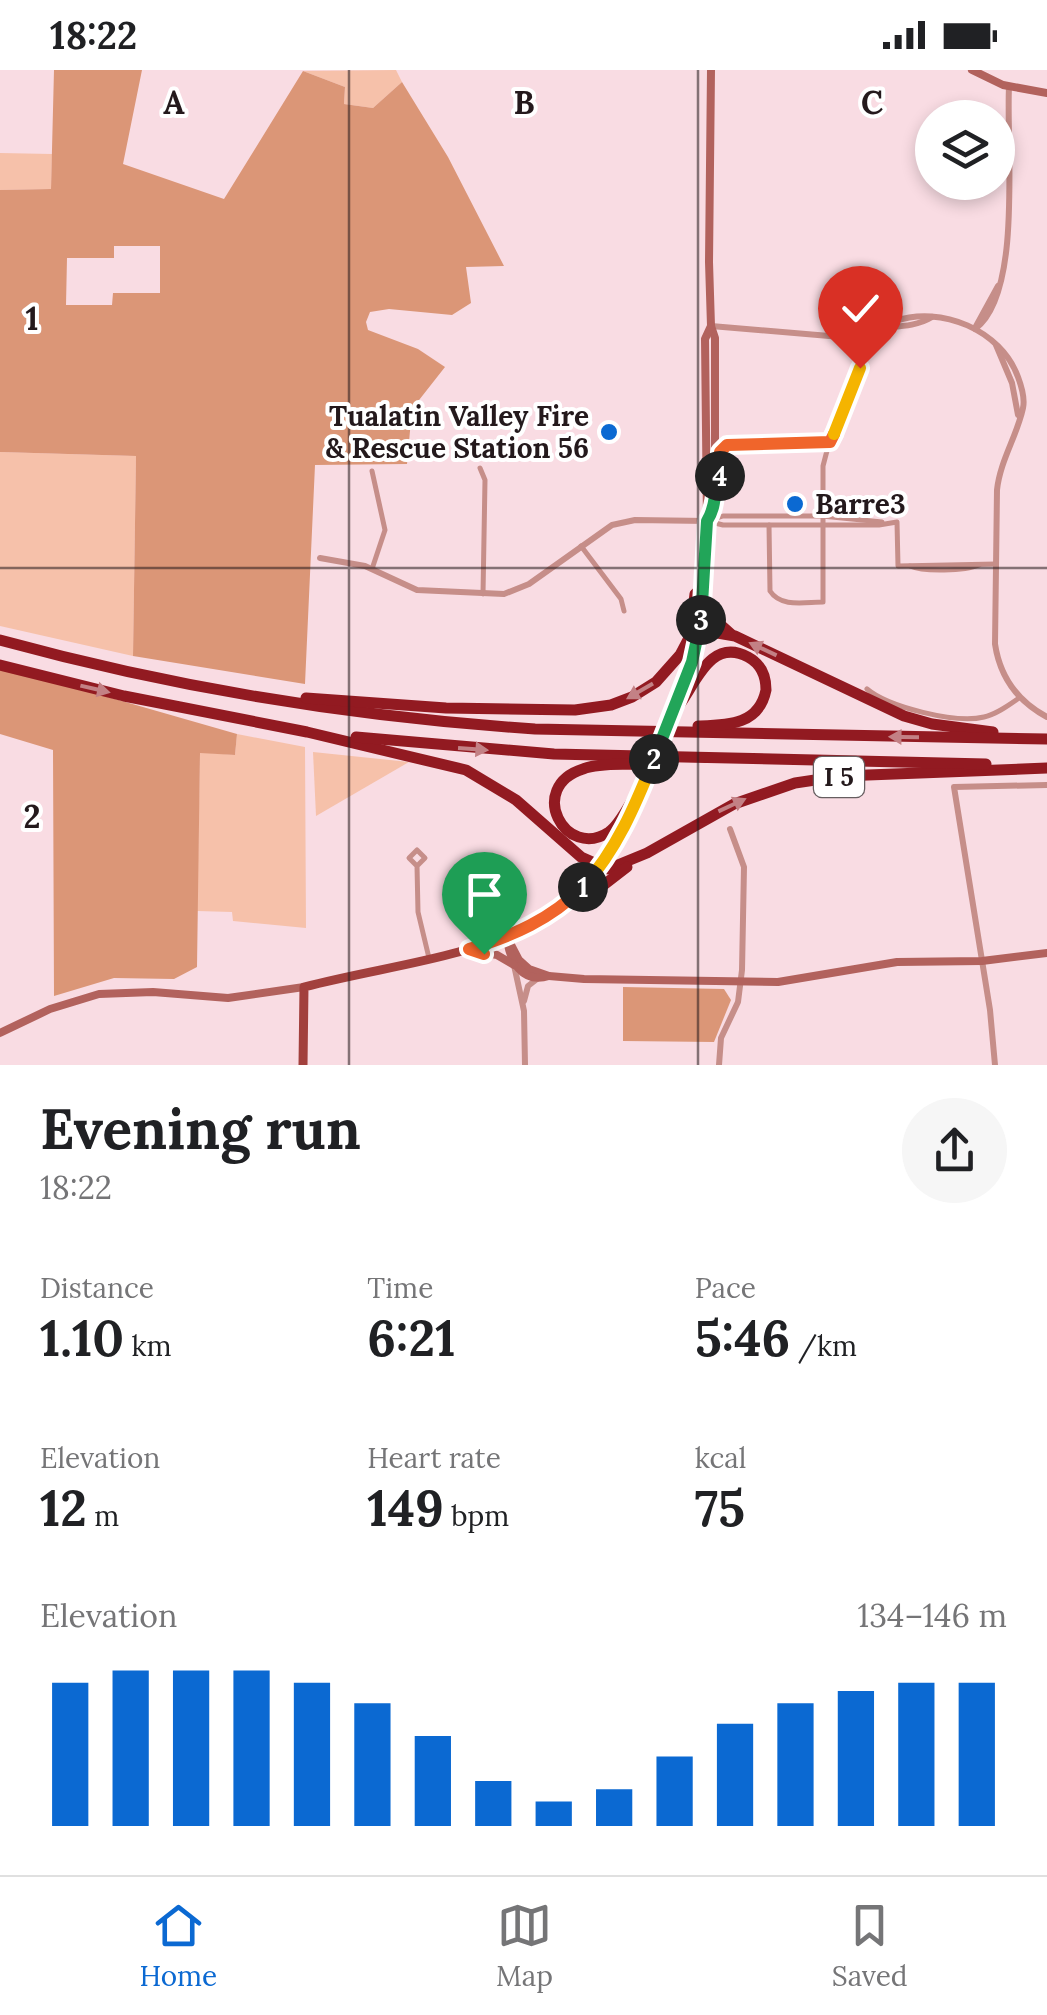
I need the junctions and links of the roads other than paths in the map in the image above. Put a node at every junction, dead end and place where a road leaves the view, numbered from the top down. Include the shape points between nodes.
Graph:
1 (711, 70) edge
2 (972, 70) edge
3 (1009, 87) junction
4 (1047, 93) edge
5 (711, 326) junction
6 (975, 329) junction
7 (861, 336) junction
8 (830, 442) junction
9 (480, 468) dead end
10 (372, 471) dead end
11 (715, 486) junction
12 (822, 519) junction
13 (707, 521) junction
14 (769, 525) junction
15 (581, 546) junction
16 (320, 558) dead end
17 (996, 564) junction
18 (372, 569) junction
19 (704, 586) junction
20 (483, 594) junction
21 (703, 602) junction
22 (624, 611) dead end
23 (700, 630) junction
24 (735, 636) junction
25 (0, 640) edge
26 (0, 666) edge
27 (867, 689) dead end
28 (247, 694) junction
29 (1019, 698) junction
30 (673, 712) junction
31 (1047, 717) edge
32 (604, 730) junction
33 (307, 732) junction
34 (1042, 739) edge
35 (692, 760) junction
36 (1047, 766) edge
37 (646, 780) junction
38 (1047, 785) edge
39 (730, 828) dead end
40 (647, 852) junction
41 (418, 866) dead end
42 (600, 868) junction
43 (566, 903) junction
44 (507, 937) junction
45 (469, 949) junction
46 (1047, 953) edge
47 (429, 958) junction
48 (982, 961) junction
49 (520, 967) junction
50 (549, 976) junction
51 (538, 978) junction
52 (741, 982) junction
53 (304, 987) junction
54 (523, 1002) junction
55 (0, 1034) edge
56 (303, 1065) edge
57 (525, 1065) edge
58 (719, 1065) edge
59 (995, 1065) edge

1 - 5 main road
2 - 3 main road
3 - 4 main road
3 - 6 street via 1007,249 989,315
5 - 7 street
5 - 11 main road
5 - 13 main road via 705,339
6 - 7 street via 913,315
6 - 17 street via 1007,354 1023,408 998,481
7 - 8 street via 858,378
8 - 11 street via 727,445
8 - 12 street
9 - 20 street
10 - 18 street via 385,530
11 - 13 main road
12 - 13 street
12 - 14 street
12 - 14 street via 823,602 774,598
12 - 17 street via 898,522 898,566
13 - 14 street
13 - 15 street via 620,522
13 - 19 main road
15 - 20 street via 517,590
15 - 22 street
16 - 18 street
17 - 29 street via 996,654
18 - 20 street via 410,589
19 - 21 main road
19 -> 28 highway, I 5 via 695,594 690,636 680,655 656,682 611,705 446,708
21 - 23 main road
21 - 24 highway, I 5
23 - 24 highway, I 5
23 - 30 main road
34 -> 24 highway, I 5 via 904,716
25 - 28 highway, I 5
26 -> 33 highway, I 5
27 - 29 street via 911,708 966,719 990,716
28 - 32 highway, I 5 via 399,717
29 - 31 street
30 - 32 highway, I 5 via 718,656 742,655 760,666 764,701 745,720
30 - 37 main road, bridge
34 -> 32 highway, I 5
33 -> 35 highway, I 5 via 463,749
33 - 42 highway, I 5 via 466,770 516,800
35 - 36 highway, I 5
35 - 37 highway, I 5 via 578,770 559,786 557,816 574,835 603,835
40 -> 36 highway, I 5 via 734,804 795,783
37 - 42 main road
38 - 48 street via 954,787
39 - 52 street via 744,867
40 - 42 highway, I 5
40 - 43 highway, I 5 via 584,900
41 - 47 street via 418,912
42 - 43 main road
43 - 44 main road
44 - 45 main road
44 - 49 main road
45 - 47 main road
45 - 49 main road
46 - 48 main road
47 - 53 main road
48 - 52 main road via 896,962 793,981
48 - 59 street
49 - 50 main road
49 - 51 main road
49 - 54 street
50 - 51 main road
50 - 52 main road
51 - 54 street
52 - 58 street via 722,1032
53 - 55 main road via 228,998 99,994
53 - 56 main road
54 - 57 street

